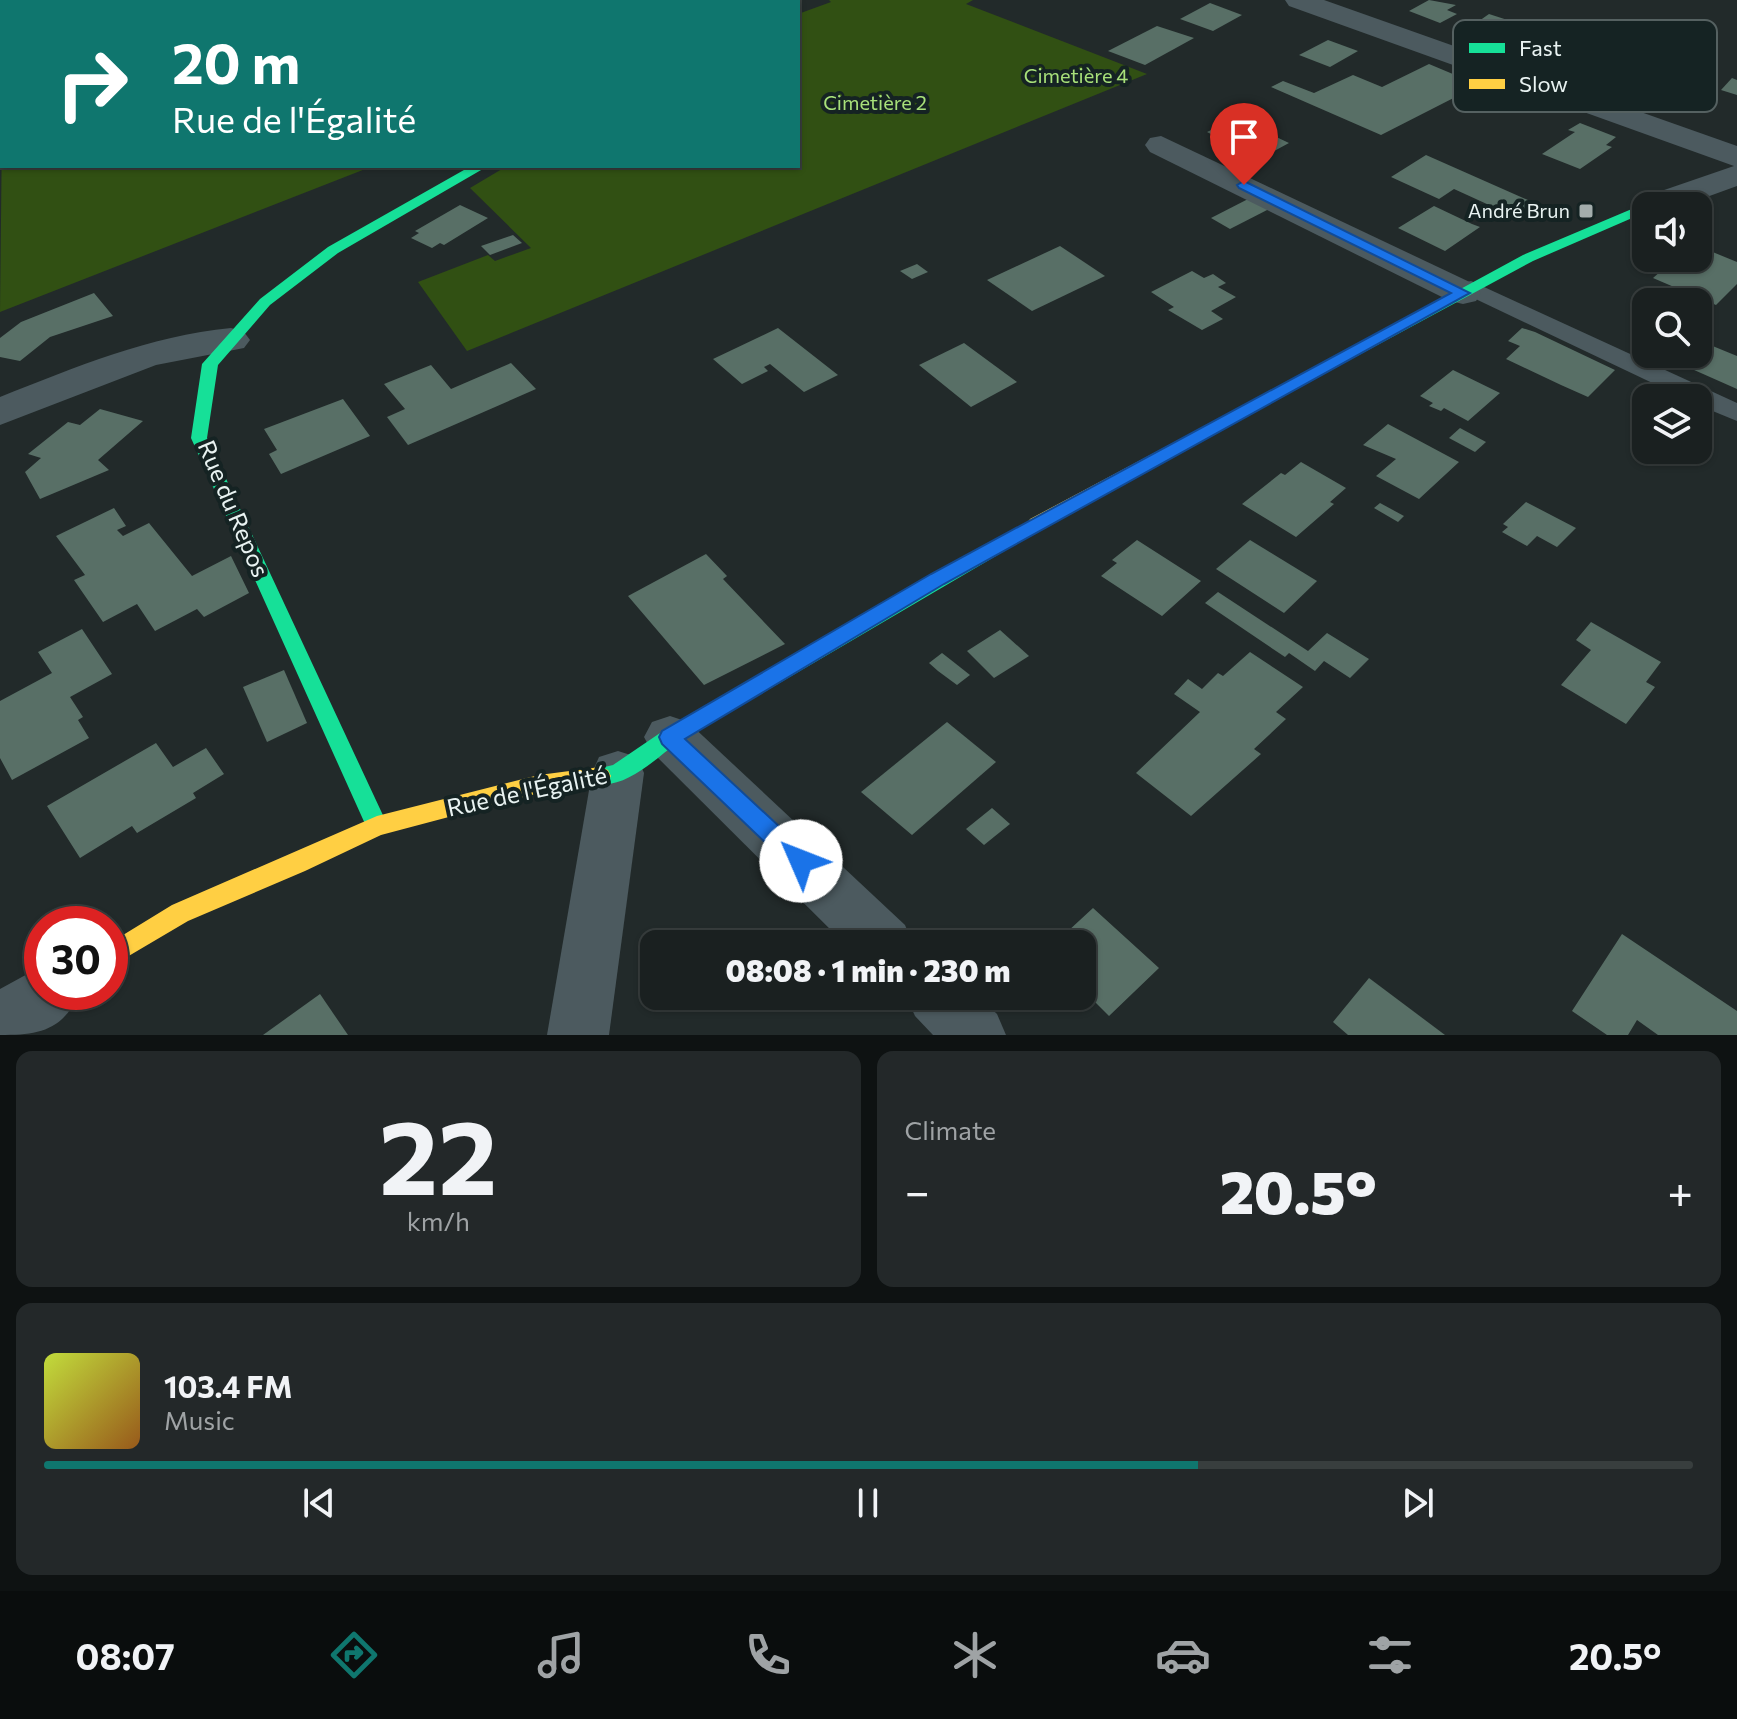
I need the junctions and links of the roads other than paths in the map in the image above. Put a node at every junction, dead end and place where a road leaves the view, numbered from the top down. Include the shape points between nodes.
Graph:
1 (1298, 0) edge
2 (1453, 55) edge
3 (1611, 112) edge
4 (1161, 145) dead end
5 (1737, 157) edge
6 (477, 168) edge
7 (1737, 175) edge
8 (1690, 192) edge
9 (1632, 212) edge
10 (1467, 290) junction
11 (231, 340) junction
12 (0, 412) edge
13 (1737, 413) edge
14 (670, 737) junction
15 (618, 773) junction
16 (377, 826) junction
17 (870, 930) edge
18 (128, 945) edge
19 (24, 1008) edge
20 (950, 1010) edge
21 (0, 1023) edge
22 (578, 1035) edge
23 (975, 1035) edge

1 - 2 street
3 - 5 street
4 - 10 street
6 - 11 street, Rue du Repos via 333,250 265,302
7 - 8 street, Rue de l'Égalité
9 - 10 street, Rue de l'Égalité
10 - 13 lane
10 - 14 street, Rue de l'Égalité via 938,579
11 - 12 street via 152,352
11 - 16 street, Rue du Repos via 210,364 199,438
14 - 15 street, Rue de l'Égalité
14 - 17 street
15 - 16 street, Rue de l'Égalité via 539,784
15 - 22 street
16 - 18 street, Rue de l'Égalité via 180,913
19 - 21 street
20 - 23 street

